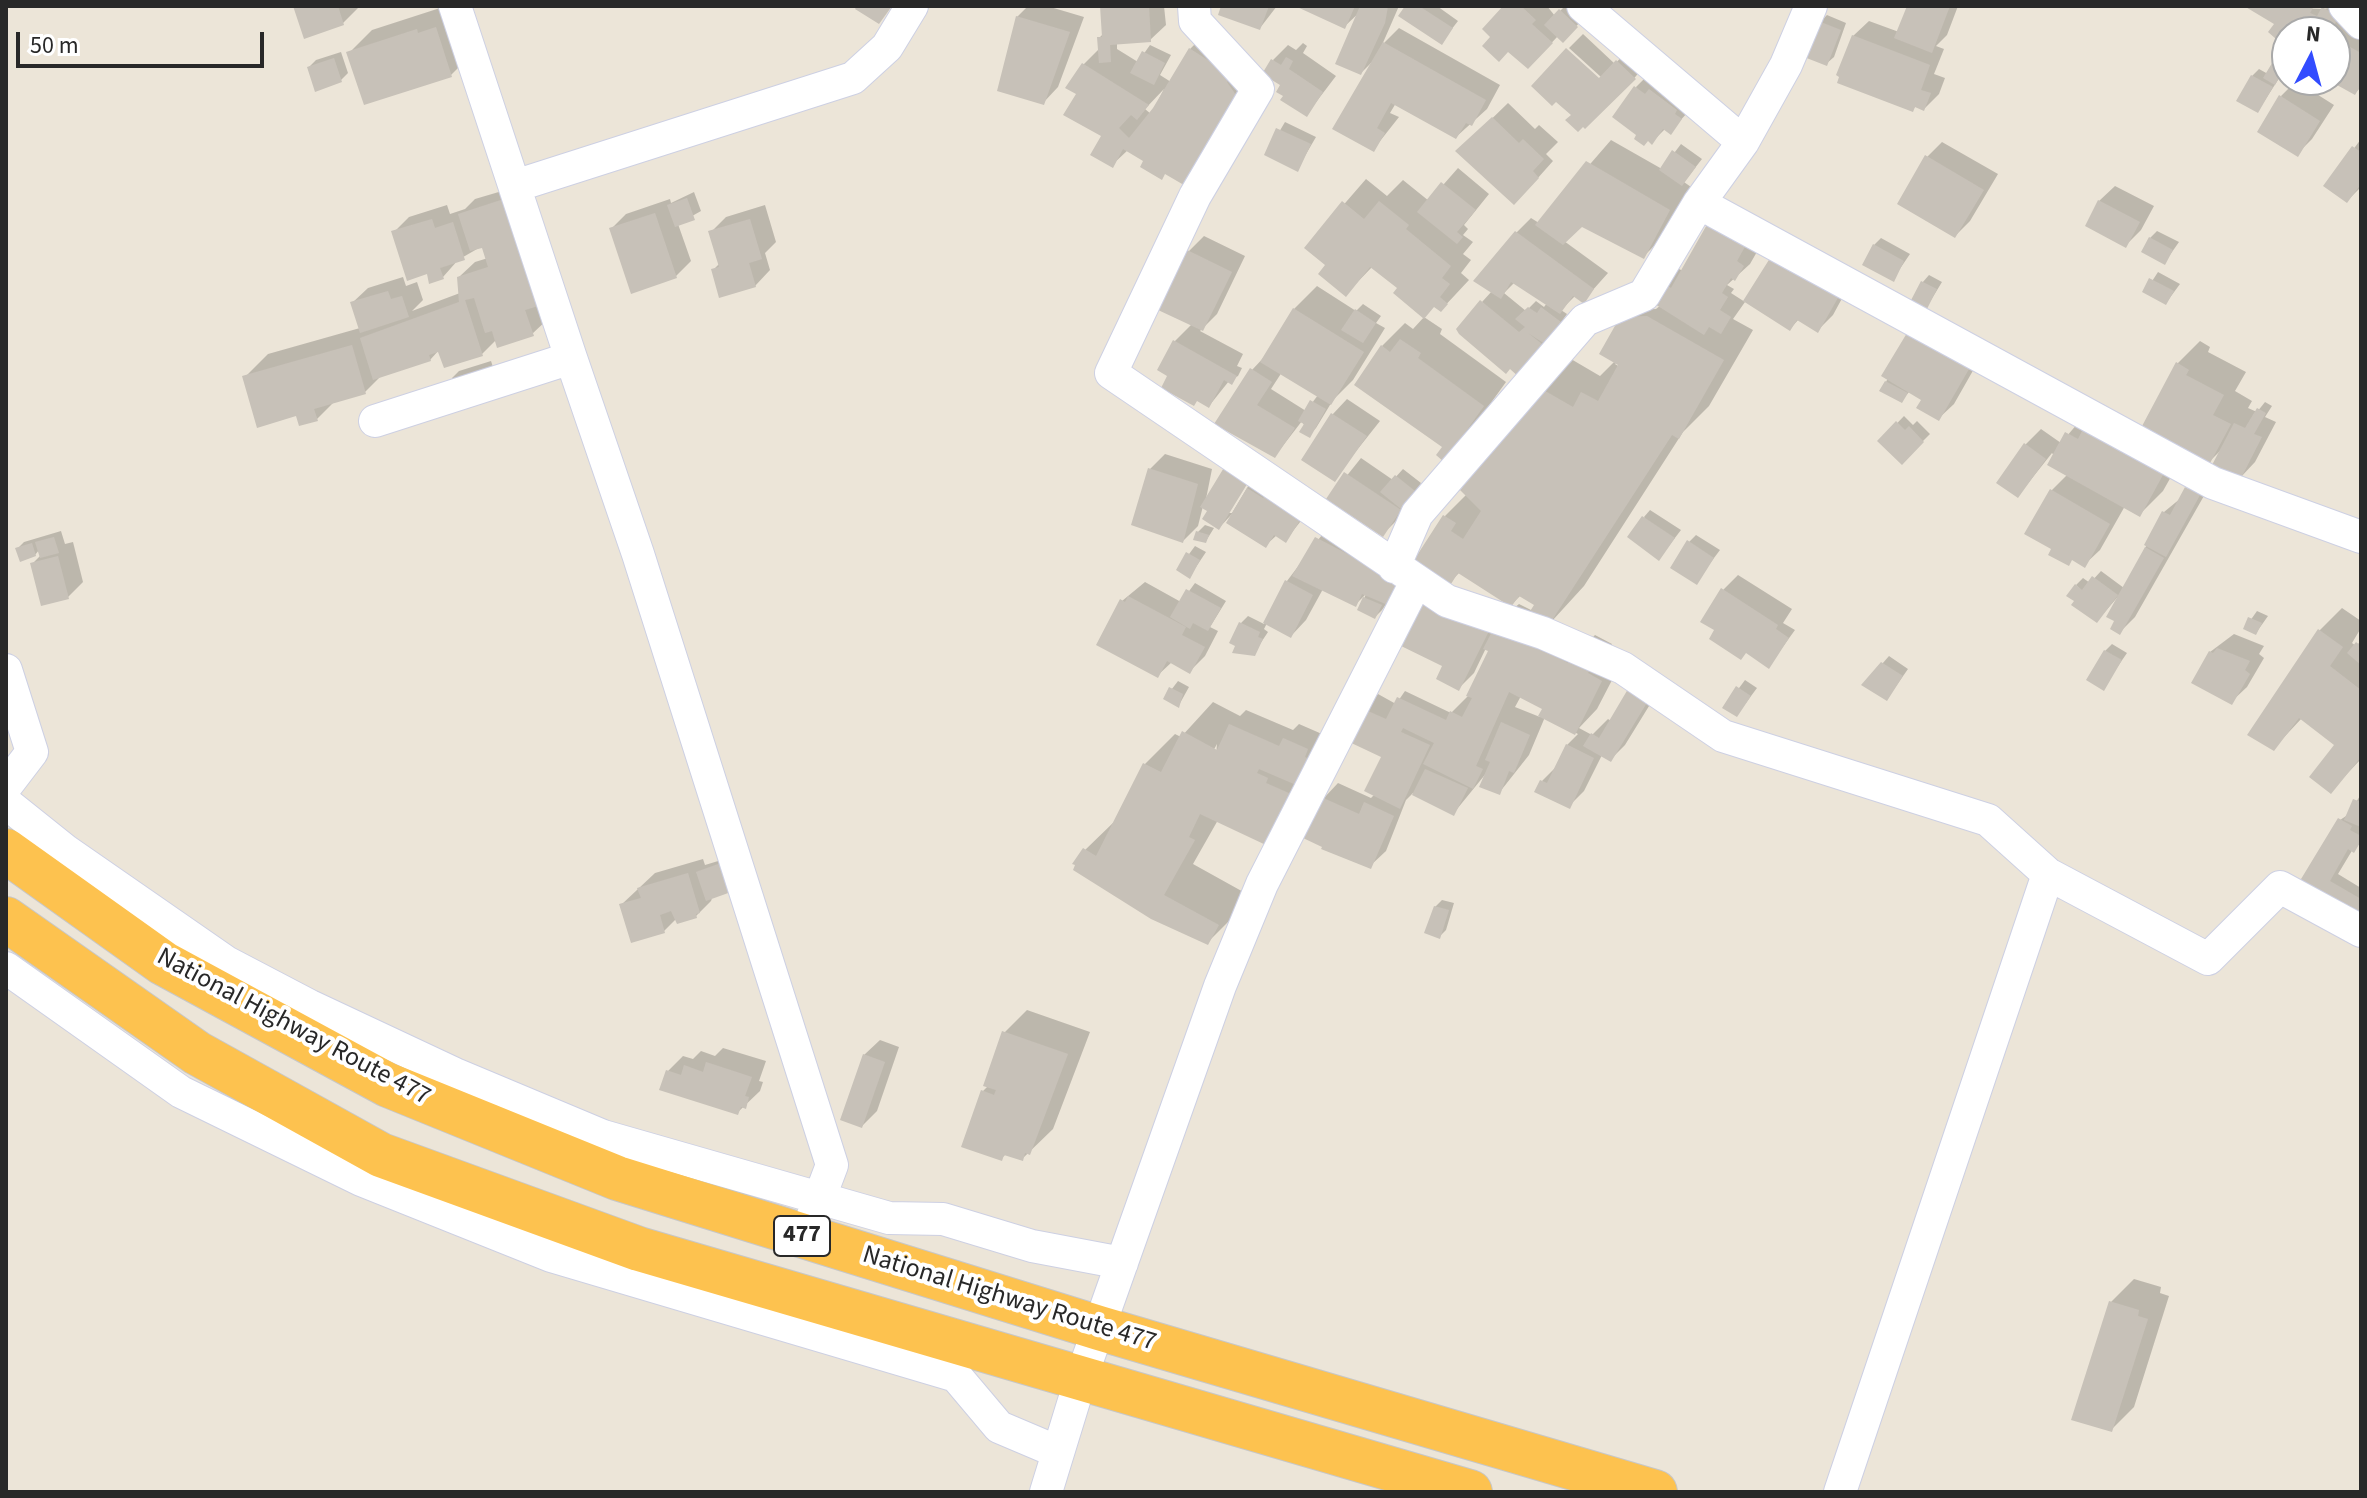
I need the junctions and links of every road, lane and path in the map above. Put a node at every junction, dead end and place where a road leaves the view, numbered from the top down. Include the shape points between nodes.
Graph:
1 (455, 6) edge
2 (912, 6) edge
3 (1194, 6) edge
4 (1583, 6) edge
5 (1811, 6) edge
6 (2345, 6) edge
7 (2361, 23) edge
8 (1743, 142) junction
9 (515, 186) junction
10 (1699, 203) junction
11 (571, 358) junction
12 (375, 421) dead end
13 (2361, 537) edge
14 (1405, 575) junction
15 (6, 670) edge
16 (6, 786) edge
17 (6, 803) edge
18 (6, 851) edge
19 (2048, 874) junction
20 (6, 919) edge
21 (2361, 931) edge
22 (6, 968) edge
23 (812, 1218) junction
24 (1122, 1263) junction
25 (1099, 1328) junction
26 (1081, 1378) junction
27 (1058, 1452) junction
28 (1046, 1492) edge
29 (1470, 1492) edge
30 (1655, 1492) edge
31 (1840, 1492) edge

1 - 9 street
2 - 9 street via 887,47 853,78
3 - 14 street via 1195,21 1258,89 1195,196 1111,373
4 - 8 street
5 - 8 street via 1786,65
6 - 7 street
8 - 10 street
9 - 11 street
10 - 13 street via 2213,483
10 - 14 street via 1644,295 1585,320 1417,514
11 - 12 street
11 - 23 street via 832,1165
14 - 19 street via 1447,601 1543,633 1623,668 1723,736 1988,820
14 - 24 street via 1220,986
15 - 16 street via 32,752
17 - 23 street via 226,962 310,1006 455,1074
18 - 23 highway, National Highway Route 477 / 477 via 163,963 388,1085 617,1178
19 - 21 street via 2208,959 2280,887
19 - 31 street
20 - 26 highway, National Highway Route 477 / 477 via 197,1053 381,1155 639,1249
22 - 27 street via 181,1092 361,1180 551,1256 956,1376 999,1427
23 - 24 street via 943,1219 1032,1246
23 - 25 highway, National Highway Route 477 / 477
24 - 25 street
25 - 26 street
25 - 30 highway, National Highway Route 477 / 477
26 - 27 street
26 - 29 highway, National Highway Route 477 / 477
27 - 28 street

